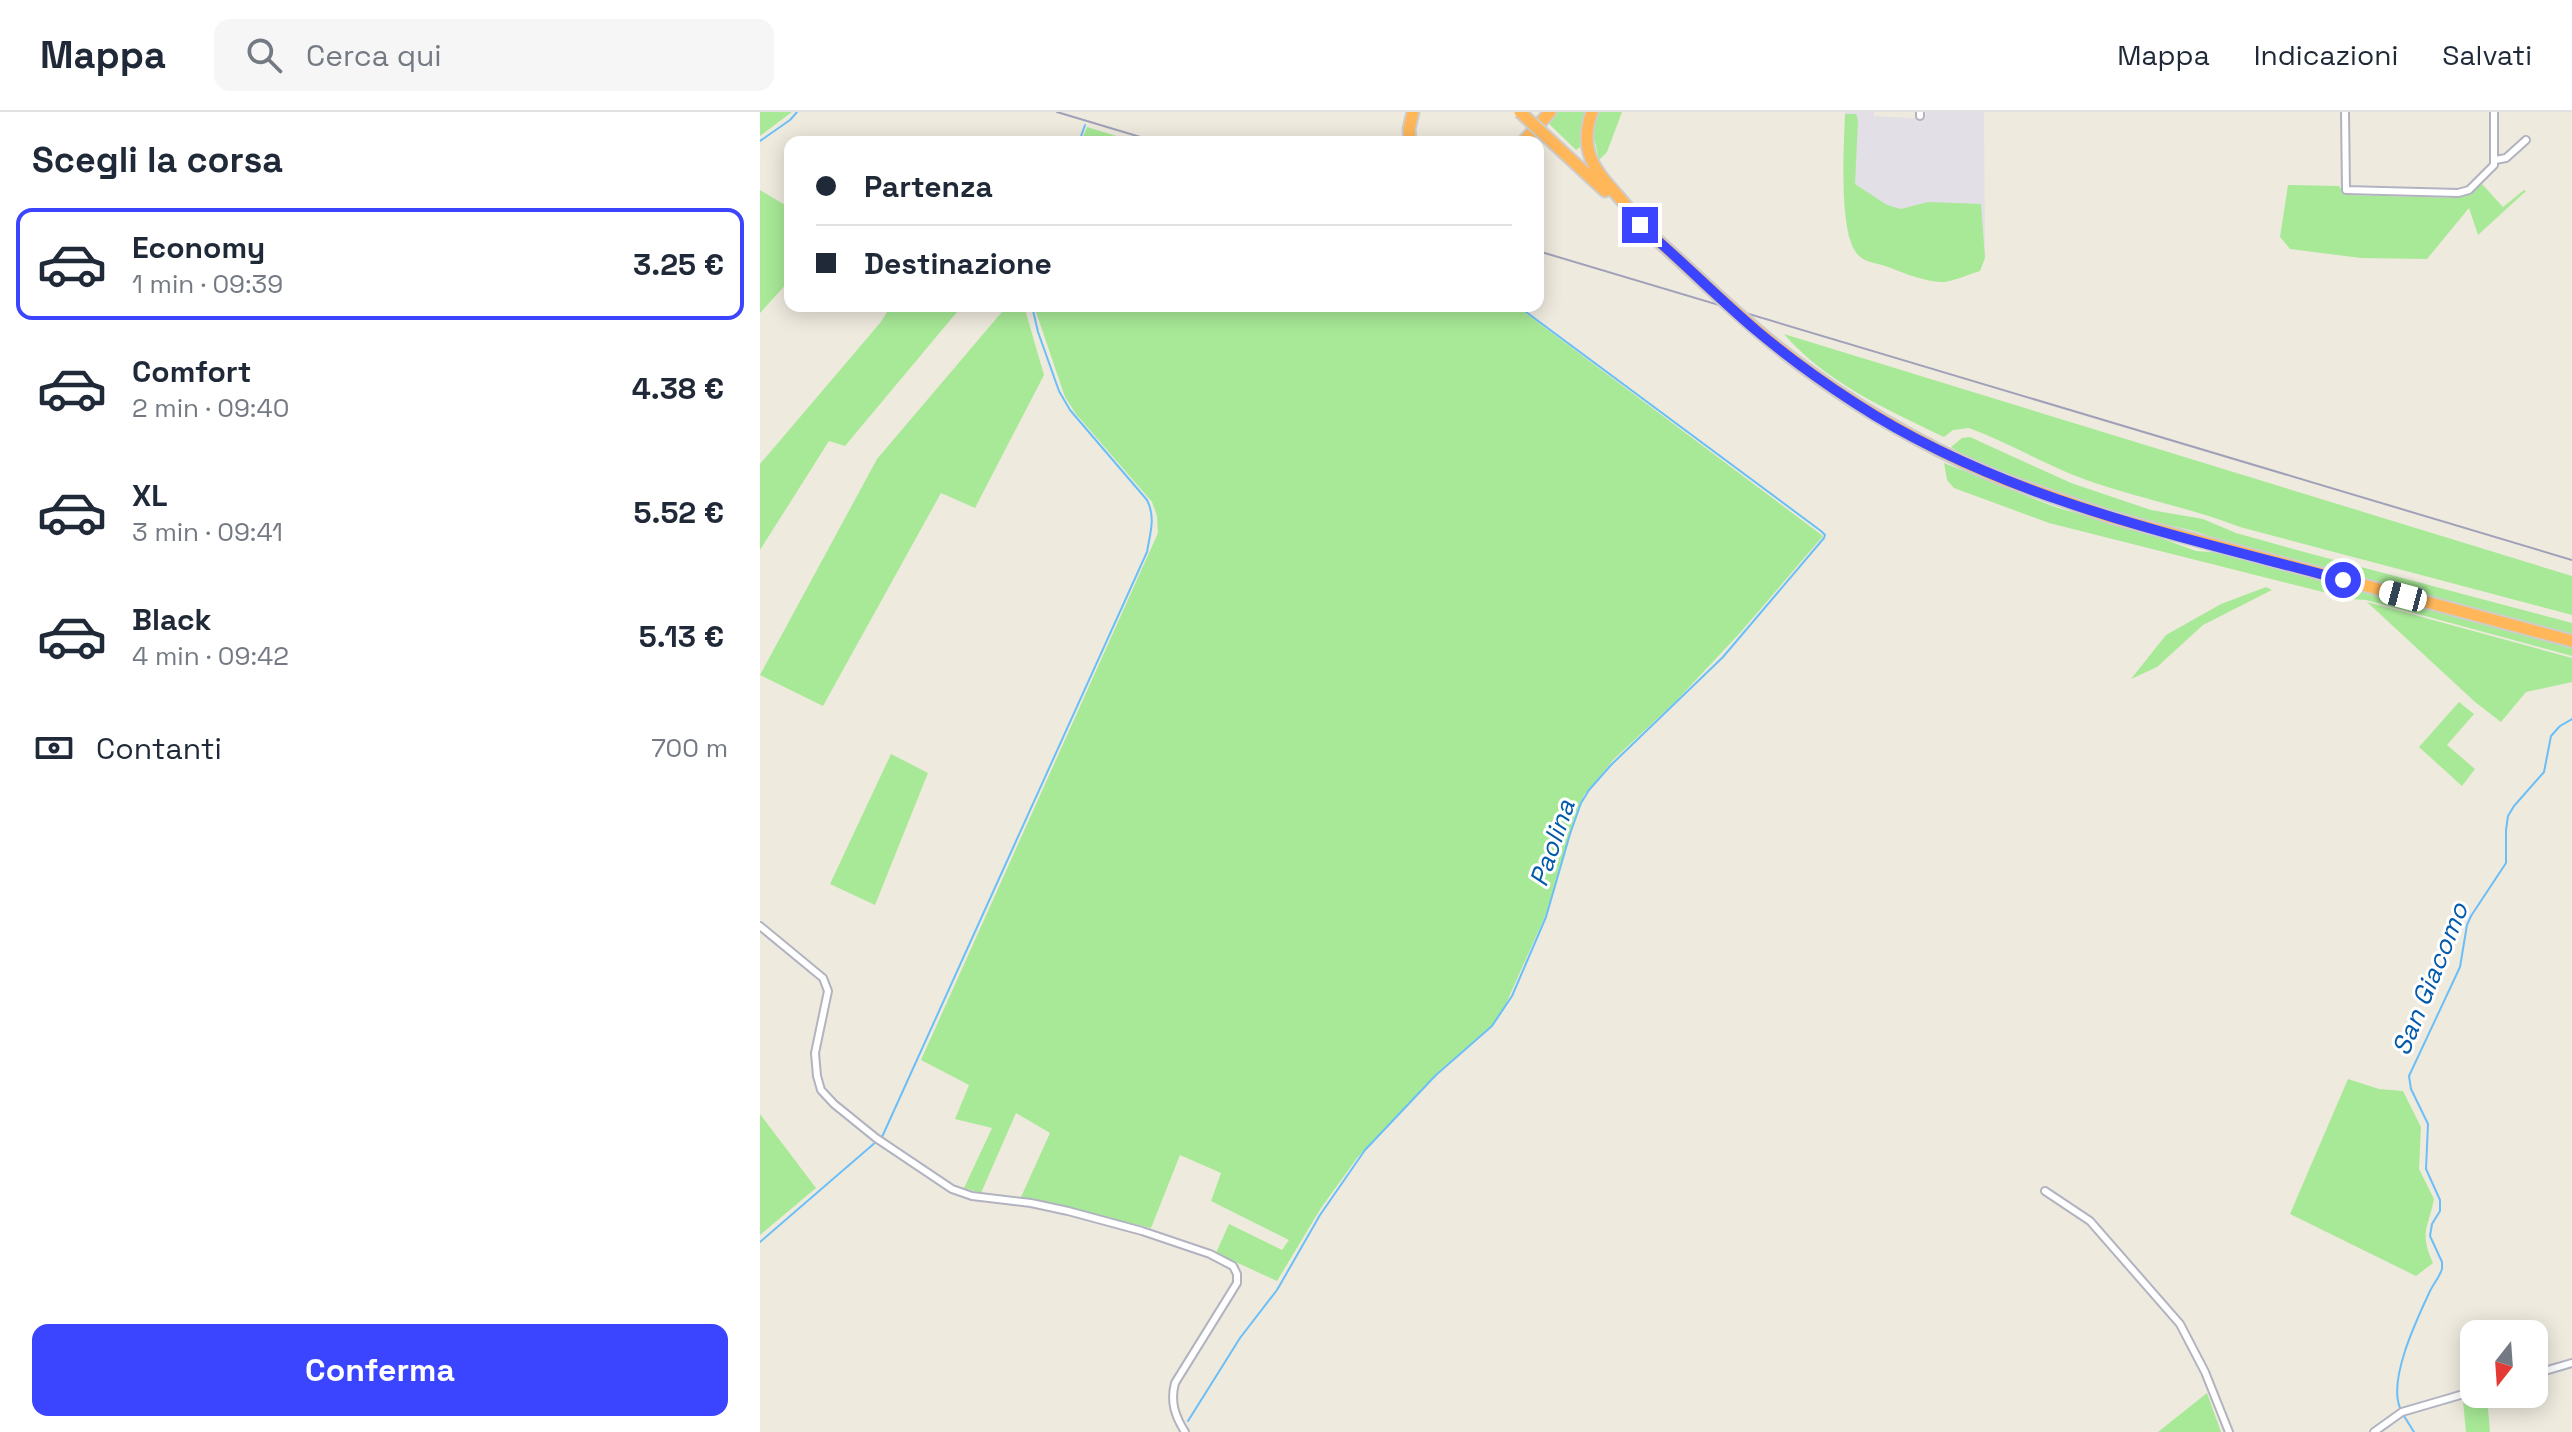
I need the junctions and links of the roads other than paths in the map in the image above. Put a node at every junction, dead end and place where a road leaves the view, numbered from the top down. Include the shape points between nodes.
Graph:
1 (1413, 112) edge
2 (1520, 112) edge
3 (1550, 112) edge
4 (1592, 112) edge
5 (2345, 112) edge
6 (2494, 112) edge
7 (1410, 136) edge
8 (1528, 136) edge
9 (2526, 140) dead end
10 (2495, 160) junction
11 (1640, 225) junction
12 (2572, 641) edge
13 (760, 926) edge
14 (2045, 1191) dead end
15 (2572, 1363) edge
16 (2548, 1370) edge
17 (2460, 1395) edge
18 (1185, 1432) edge
19 (2229, 1432) edge
20 (2374, 1432) edge

1 - 7 highway
2 - 11 highway, bridge
3 - 8 highway
4 - 11 highway via 1586,136 1589,157
5 - 10 street via 2346,190 2458,193 2469,190
6 - 10 street
9 - 10 street via 2506,158
11 - 12 highway, bridge via 1797,363 1866,410 1963,462 2110,517
13 - 18 street via 823,978 828,991 815,1053 821,1090 880,1140 952,1189 1103,1220 1233,1266 1237,1283 1175,1383 1172,1397
14 - 19 street via 2090,1221 2180,1324
15 - 16 street
17 - 20 street via 2402,1412

